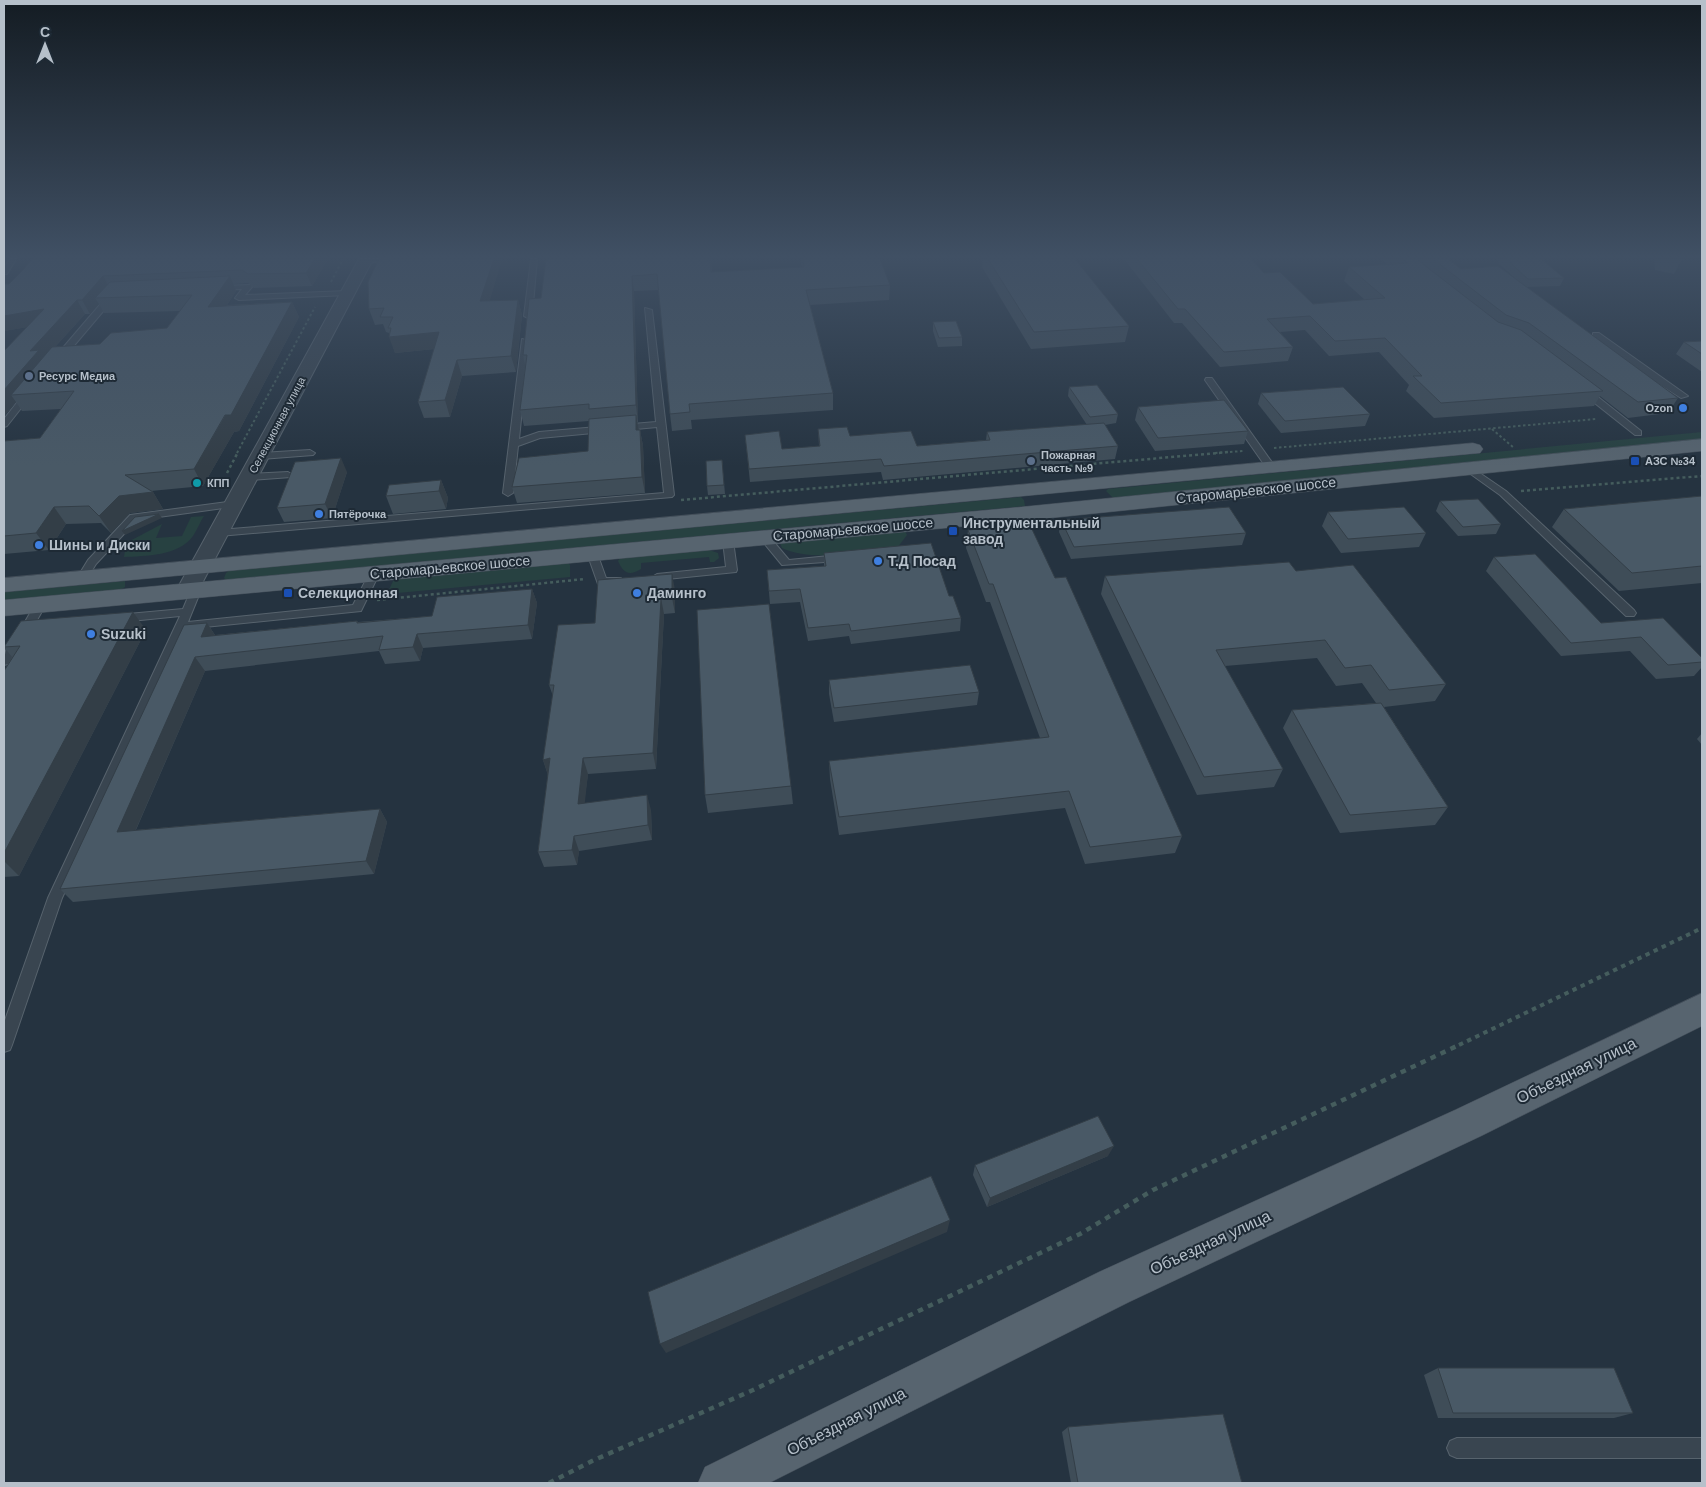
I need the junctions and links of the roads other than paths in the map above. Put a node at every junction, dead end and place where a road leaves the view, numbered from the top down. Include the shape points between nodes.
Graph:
1 (84, 328) edge
2 (328, 328) edge
3 (526, 328) edge
4 (650, 328) edge
5 (1596, 335) edge
6 (53, 365) edge
7 (1209, 380) dead end
8 (35, 387) edge
9 (1579, 387) edge
10 (1684, 396) dead end
11 (4, 424) edge
12 (661, 424) junction
13 (1702, 427) edge
14 (1638, 433) junction
15 (514, 444) junction
16 (1702, 445) edge
17 (310, 453) dead end
18 (261, 456) junction
19 (1271, 468) junction
20 (1468, 468) junction
21 (288, 475) edge
22 (250, 477) junction
23 (1051, 488) junction
24 (508, 493) dead end
25 (235, 504) junction
26 (1062, 510) junction
27 (219, 533) junction
28 (764, 538) junction
29 (728, 541) junction
30 (592, 553) junction
31 (851, 557) edge
32 (200, 566) junction
33 (374, 574) junction
34 (648, 577) edge
35 (82, 578) junction
36 (630, 579) edge
37 (4, 585) edge
38 (190, 598) junction
39 (4, 608) edge
40 (1630, 613) dead end
41 (43, 615) junction
42 (110, 619) edge
43 (181, 626) junction
44 (28, 627) junction
45 (4, 661) edge
46 (1702, 1010) edge
47 (4, 1045) edge
48 (1457, 1448) dead end
49 (1702, 1448) edge
50 (727, 1482) edge

1 - 6 lane
2 - 18 street, Селекционная улица
3 - 15 lane
4 - 12 lane
5 - 10 lane
7 - 19 lane
8 - 11 lane
9 - 14 lane
12 - 15 lane via 540,435
12 - 27 lane via 669,495
13 - 14 main road, Старомарьевское шоссе
14 - 19 main road, Старомарьевское шоссе
15 - 24 lane
16 - 20 main road, Старомарьевское шоссе
17 - 18 lane
18 - 22 street, Селекционная улица
19 - 23 main road, Старомарьевское шоссе
20 - 26 main road, Старомарьевское шоссе
20 - 40 lane via 1502,493
21 - 22 lane
22 - 25 street, Селекционная улица
23 - 26 main road
23 - 32 main road, Старомарьевское шоссе
25 - 27 street, Селекционная улица
25 - 35 lane via 134,517 92,562
26 - 28 main road, Старомарьевское шоссе
27 - 32 street, Селекционная улица
28 - 29 main road, Старомарьевское шоссе
28 - 31 lane via 786,564
29 - 30 main road, Старомарьевское шоссе
29 - 34 lane via 732,570
30 - 33 main road, Старомарьевское шоссе
30 - 36 lane via 602,582
32 - 35 main road, Старомарьевское шоссе
32 - 38 street, Селекционная улица
33 - 38 main road, Старомарьевское шоссе
33 - 43 lane via 357,608
35 - 37 main road, Старомарьевское шоссе
38 - 41 main road, Старомарьевское шоссе
38 - 42 lane
38 - 43 lane
39 - 41 main road, Старомарьевское шоссе
41 - 44 lane
41 - 44 lane
43 - 47 lane via 55,898
44 - 45 lane
46 - 50 main road, Объездная улица via 1468,1123 1114,1287
48 - 49 lane

